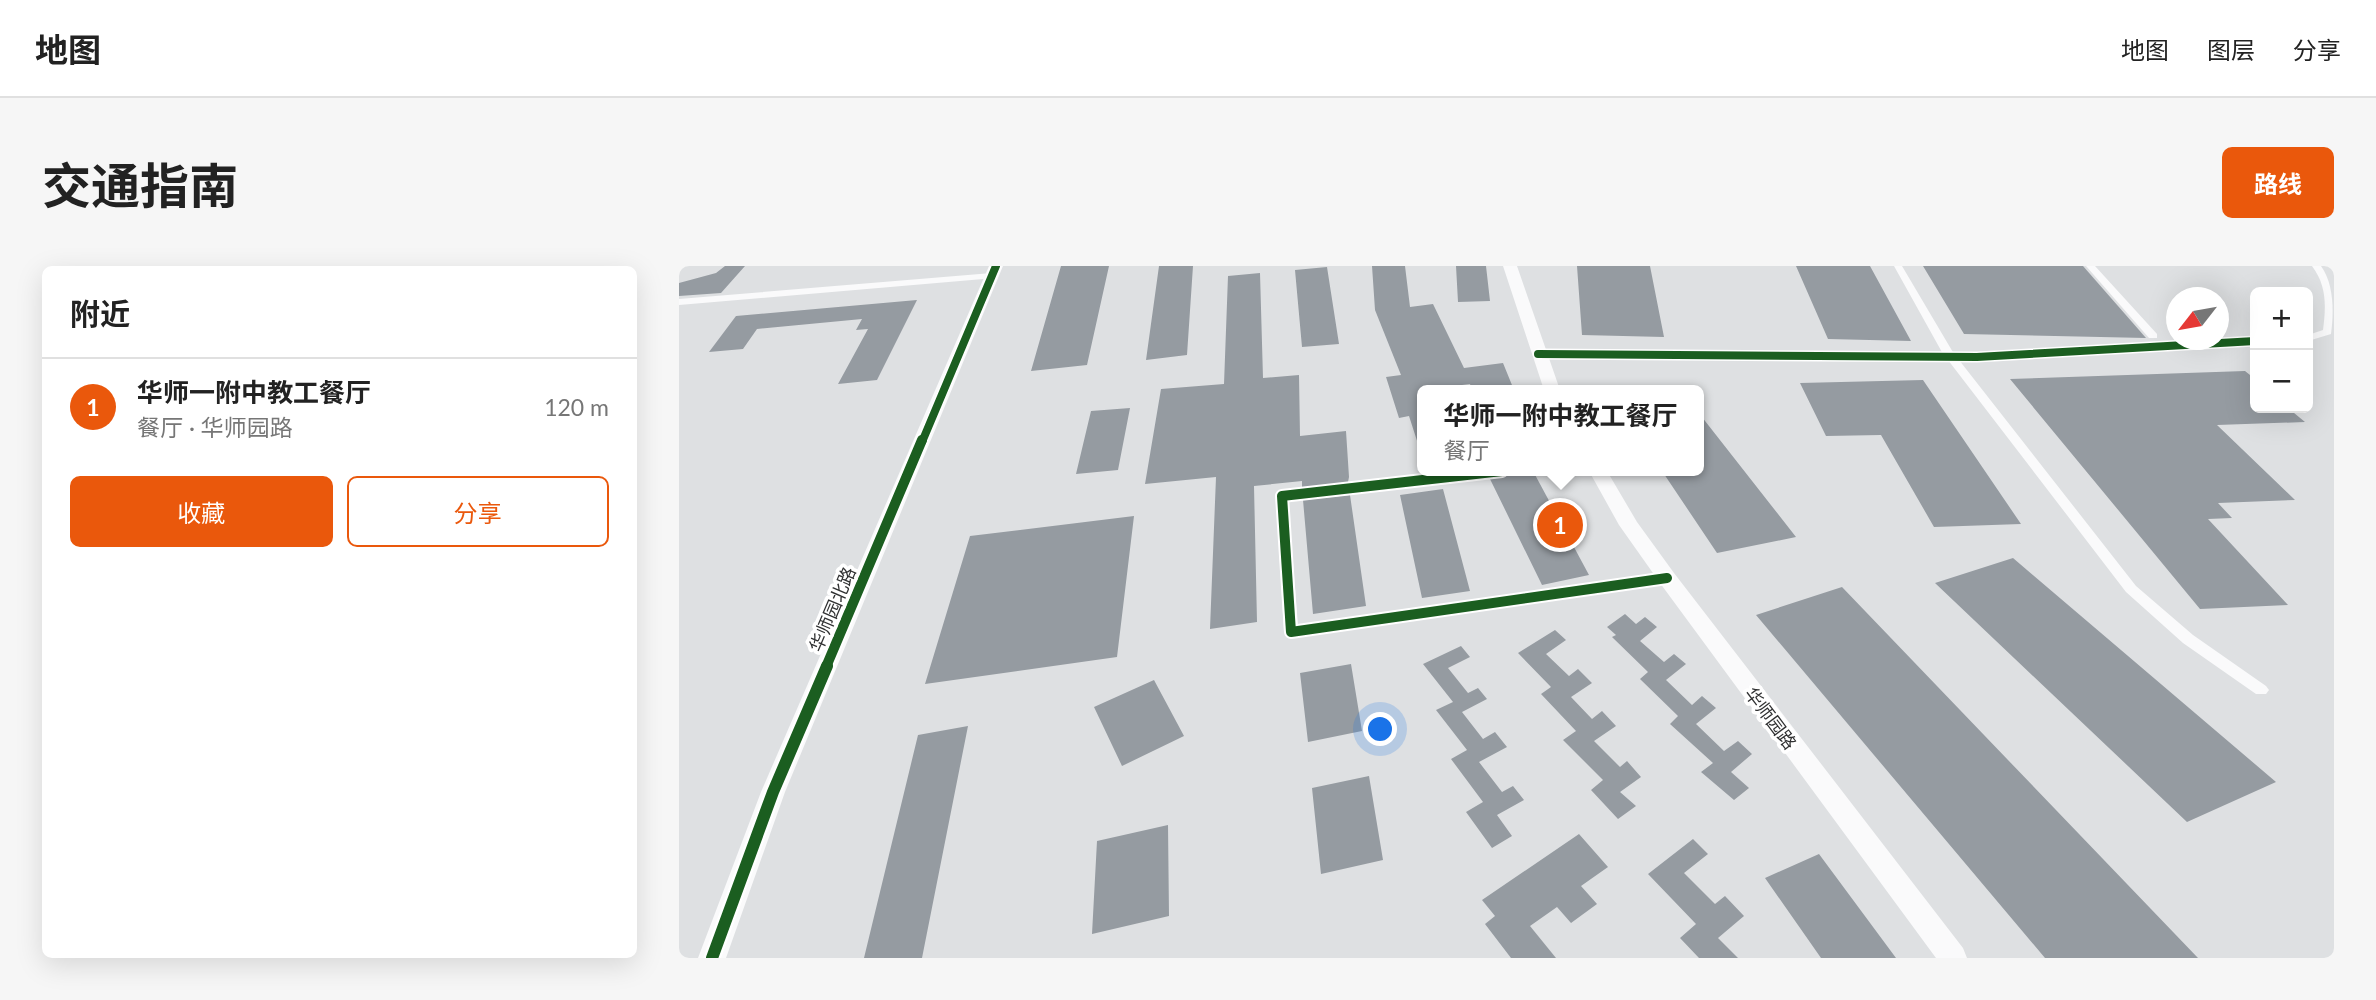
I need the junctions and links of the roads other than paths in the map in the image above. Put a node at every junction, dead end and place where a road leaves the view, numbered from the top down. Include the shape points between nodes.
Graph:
1 (1510, 266) edge
2 (1898, 266) edge
3 (2089, 266) edge
4 (2316, 266) edge
5 (994, 271) edge
6 (679, 302) edge
7 (2153, 336) dead end
8 (2313, 337) edge
9 (2250, 341) edge
10 (1538, 354) junction
11 (1952, 357) junction
12 (1550, 385) edge
13 (1458, 476) edge
14 (1601, 476) edge
15 (1667, 578) junction
16 (2260, 690) dead end
17 (712, 958) edge
18 (1953, 958) edge

1 - 10 street
2 - 11 street
3 - 7 street
4 - 8 street via 2333,287 2329,332
5 - 6 street
5 - 17 street, 华师园北路 via 773,792
9 - 11 street
10 - 11 street
10 - 12 street
11 - 16 street via 2131,589 2188,639
13 - 15 street via 1282,496 1291,632
14 - 15 street, 华师园路
15 - 18 street, 华师园路

